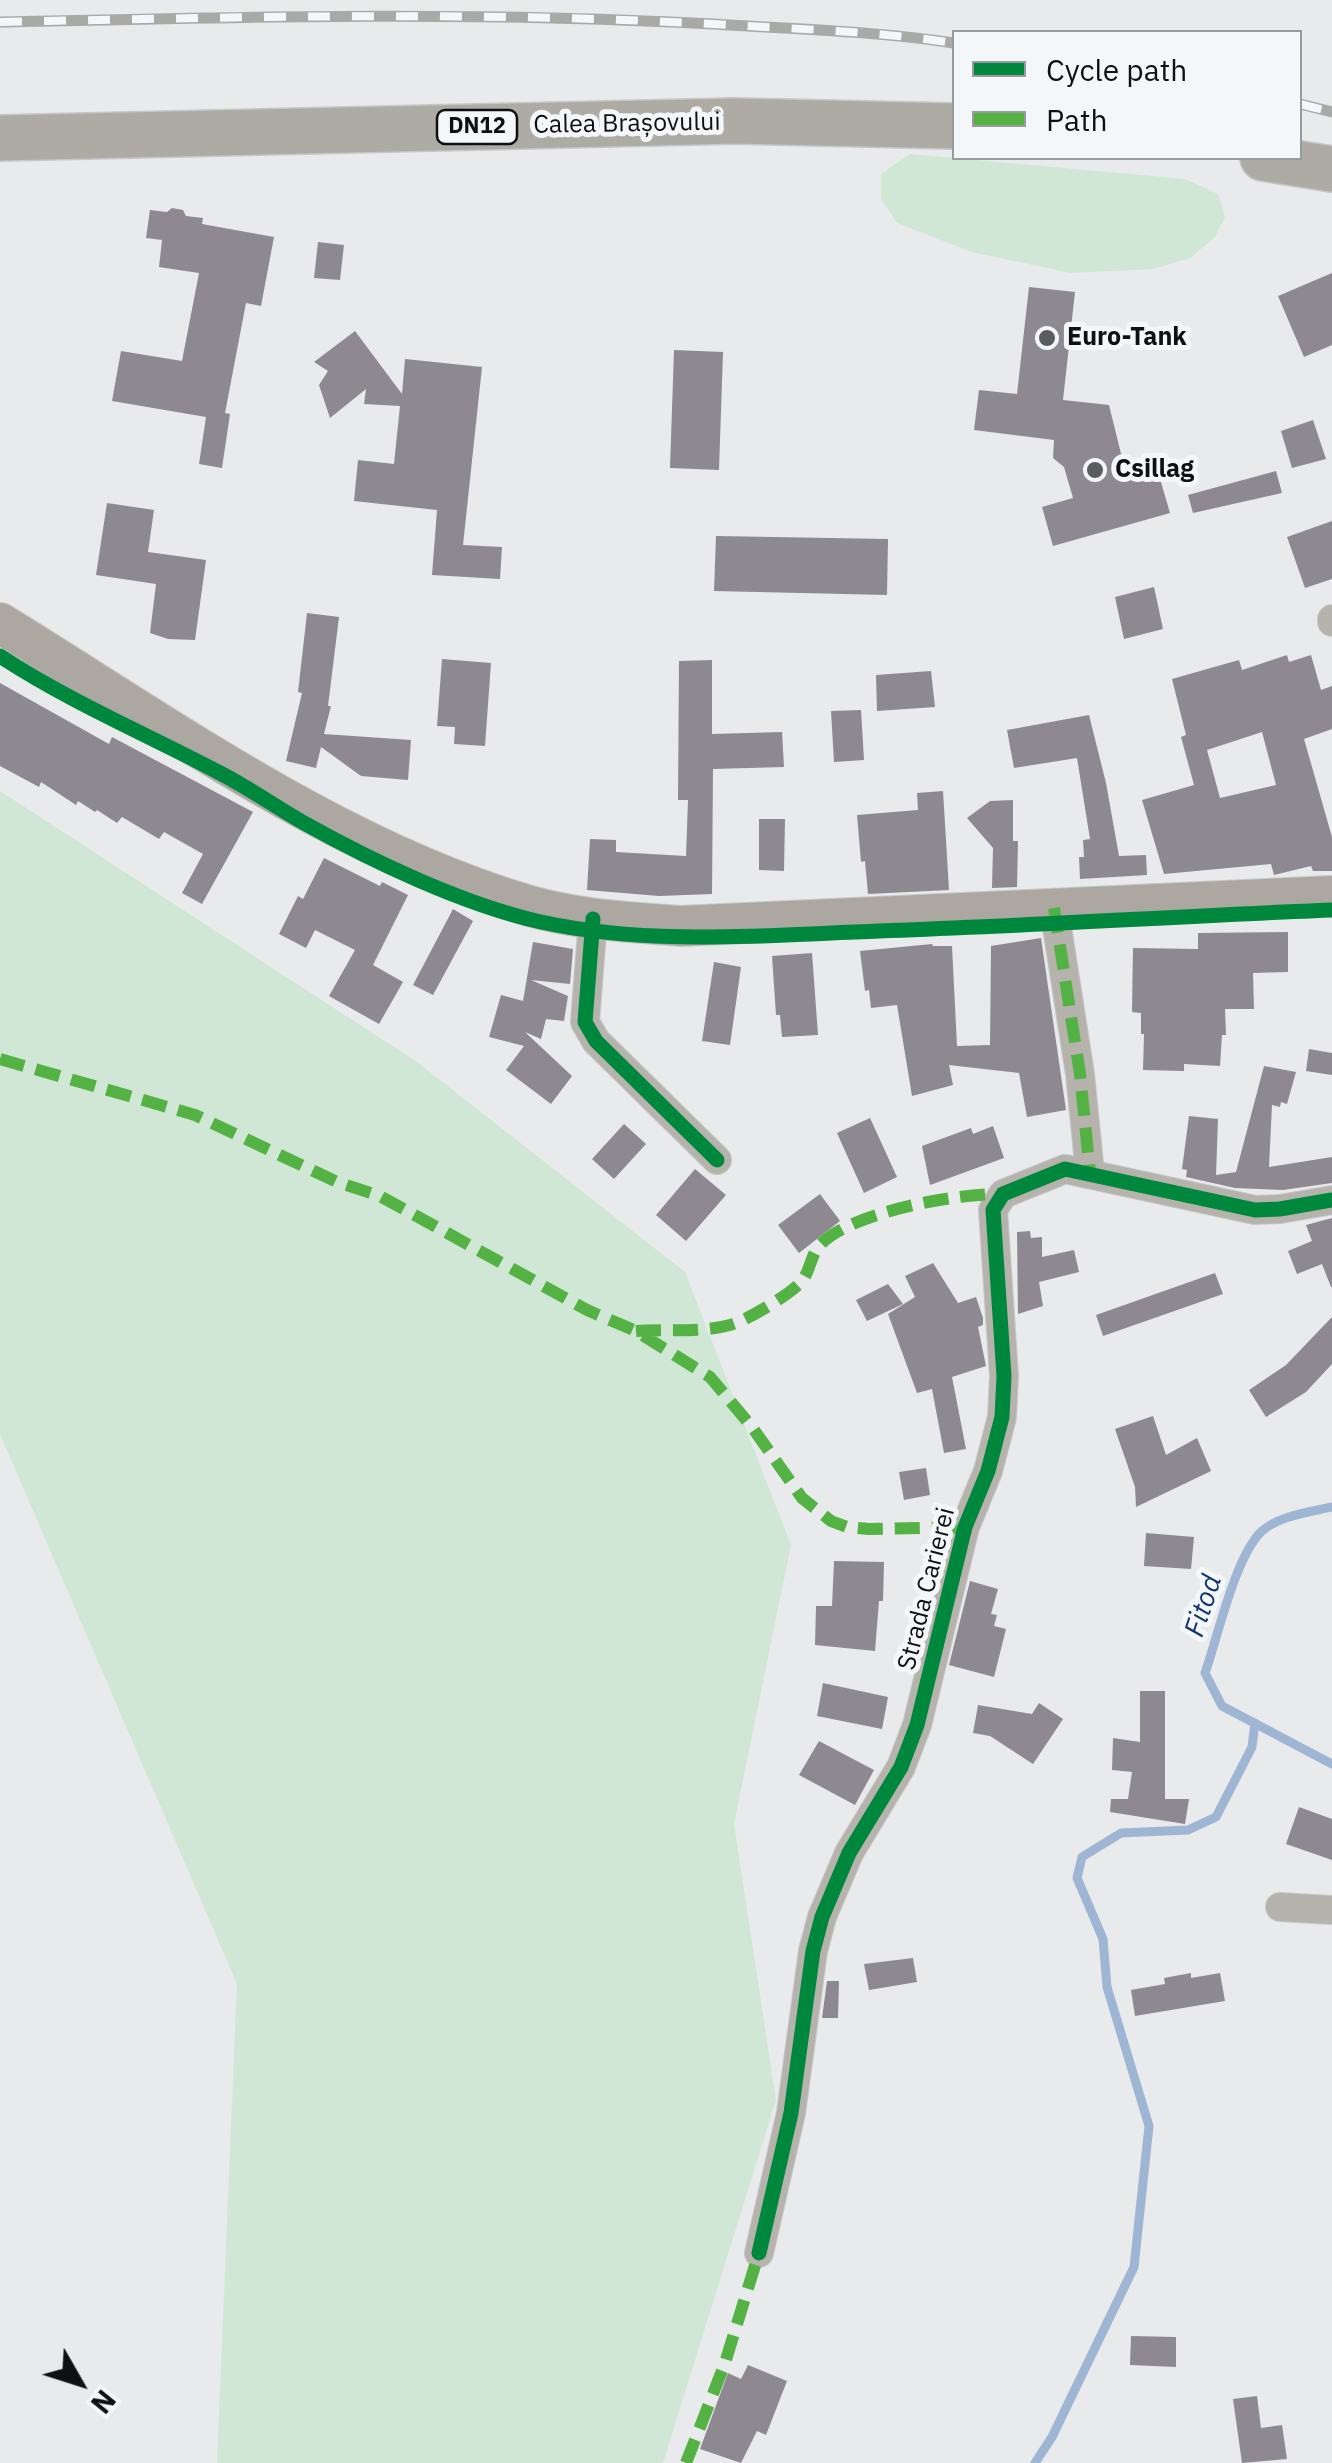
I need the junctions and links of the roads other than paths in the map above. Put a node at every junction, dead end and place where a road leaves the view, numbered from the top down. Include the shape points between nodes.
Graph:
1 (952, 126) edge
2 (0, 138) edge
3 (1274, 160) edge
4 (1332, 170) edge
5 (0, 623) edge
6 (1332, 896) edge
7 (1054, 908) junction
8 (593, 918) junction
9 (717, 1160) dead end
10 (1090, 1173) junction
11 (1332, 1200) edge
12 (1280, 1906) dead end
13 (1332, 1910) edge
14 (759, 2253) dead end

1 - 2 main road, Calea Brașovului / DN12 via 754,121
3 - 4 main road
5 - 8 main road via 308,811 391,853 532,906
6 - 7 main road
7 - 8 main road via 681,926
7 - 10 street
8 - 9 street via 585,1022 596,1041
10 - 11 street, Strada Carierei via 1256,1210
10 - 14 street, Strada Carierei via 1065,1170 1030,1182 1003,1194 993,1210 1002,1417 965,1527 918,1725 822,1917 791,2114
12 - 13 street

